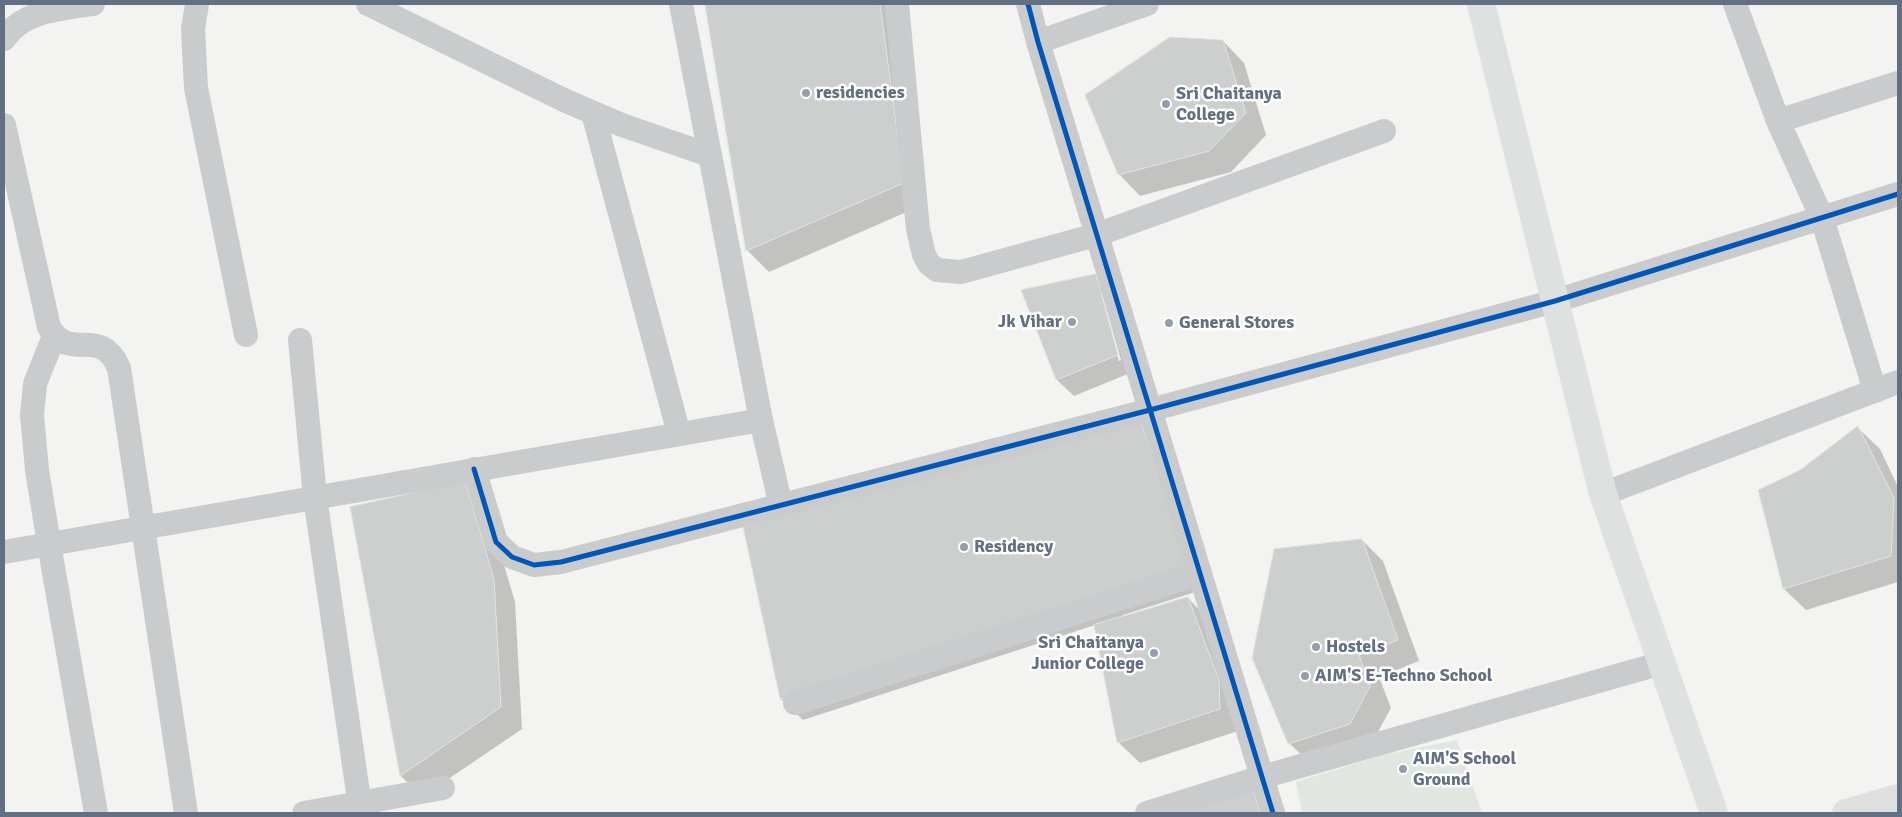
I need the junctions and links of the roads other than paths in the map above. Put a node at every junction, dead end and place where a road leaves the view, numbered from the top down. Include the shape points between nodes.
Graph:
1 (93, 4) edge
2 (196, 4) edge
3 (368, 4) edge
4 (681, 4) edge
5 (896, 4) edge
6 (1028, 4) edge
7 (1147, 4) edge
8 (1481, 4) edge
9 (1735, 4) edge
10 (4, 39) edge
11 (1038, 42) junction
12 (1898, 83) edge
13 (593, 113) junction
14 (1778, 122) junction
15 (4, 125) edge
16 (1384, 131) dead end
17 (709, 155) junction
18 (1898, 194) edge
19 (1822, 218) junction
20 (1096, 235) junction
21 (1555, 301) junction
22 (246, 335) dead end
23 (54, 336) junction
24 (300, 340) dead end
25 (1898, 382) edge
26 (1875, 391) junction
27 (1150, 410) junction
28 (761, 420) junction
29 (679, 434) junction
30 (474, 469) junction
31 (1603, 494) junction
32 (315, 497) junction
33 (781, 506) junction
34 (144, 527) junction
35 (49, 544) junction
36 (4, 552) edge
37 (1200, 572) junction
38 (1662, 663) junction
39 (795, 703) dead end
40 (1262, 777) junction
41 (443, 788) dead end
42 (1898, 798) edge
43 (360, 808) edge
44 (96, 813) edge
45 (186, 813) edge
46 (304, 813) edge
47 (1147, 813) edge
48 (1273, 813) edge
49 (1714, 813) edge
50 (1846, 813) edge

1 - 10 street via 48,11 25,19
2 - 22 street via 193,29 196,88
3 - 13 street
4 - 17 street
5 - 20 street via 918,229 929,264 936,270 961,272
6 - 11 street
7 - 11 street
8 - 21 street
9 - 14 street
11 - 20 street
12 - 14 street
13 - 17 street
13 - 29 street
14 - 19 street
15 - 23 street via 49,327
16 - 20 street
17 - 28 street
18 - 19 street
19 - 21 street
19 - 26 street
20 - 27 street
21 - 27 street
21 - 31 street
23 - 34 street via 68,344 105,348 116,360
23 - 35 street via 35,384 32,416
24 - 32 street
25 - 26 street
26 - 31 street
27 - 33 street
27 - 37 street
28 - 29 street
28 - 33 street
29 - 30 street
30 - 32 street
30 - 33 street via 496,542 512,557 534,565 562,562
31 - 38 street
32 - 34 street
32 - 43 street
34 - 35 street
34 - 45 street
35 - 36 street
35 - 44 street
37 - 39 street
37 - 40 street
38 - 40 street
38 - 49 street
40 - 47 street
40 - 48 street
41 - 43 street
42 - 50 street
43 - 46 street

